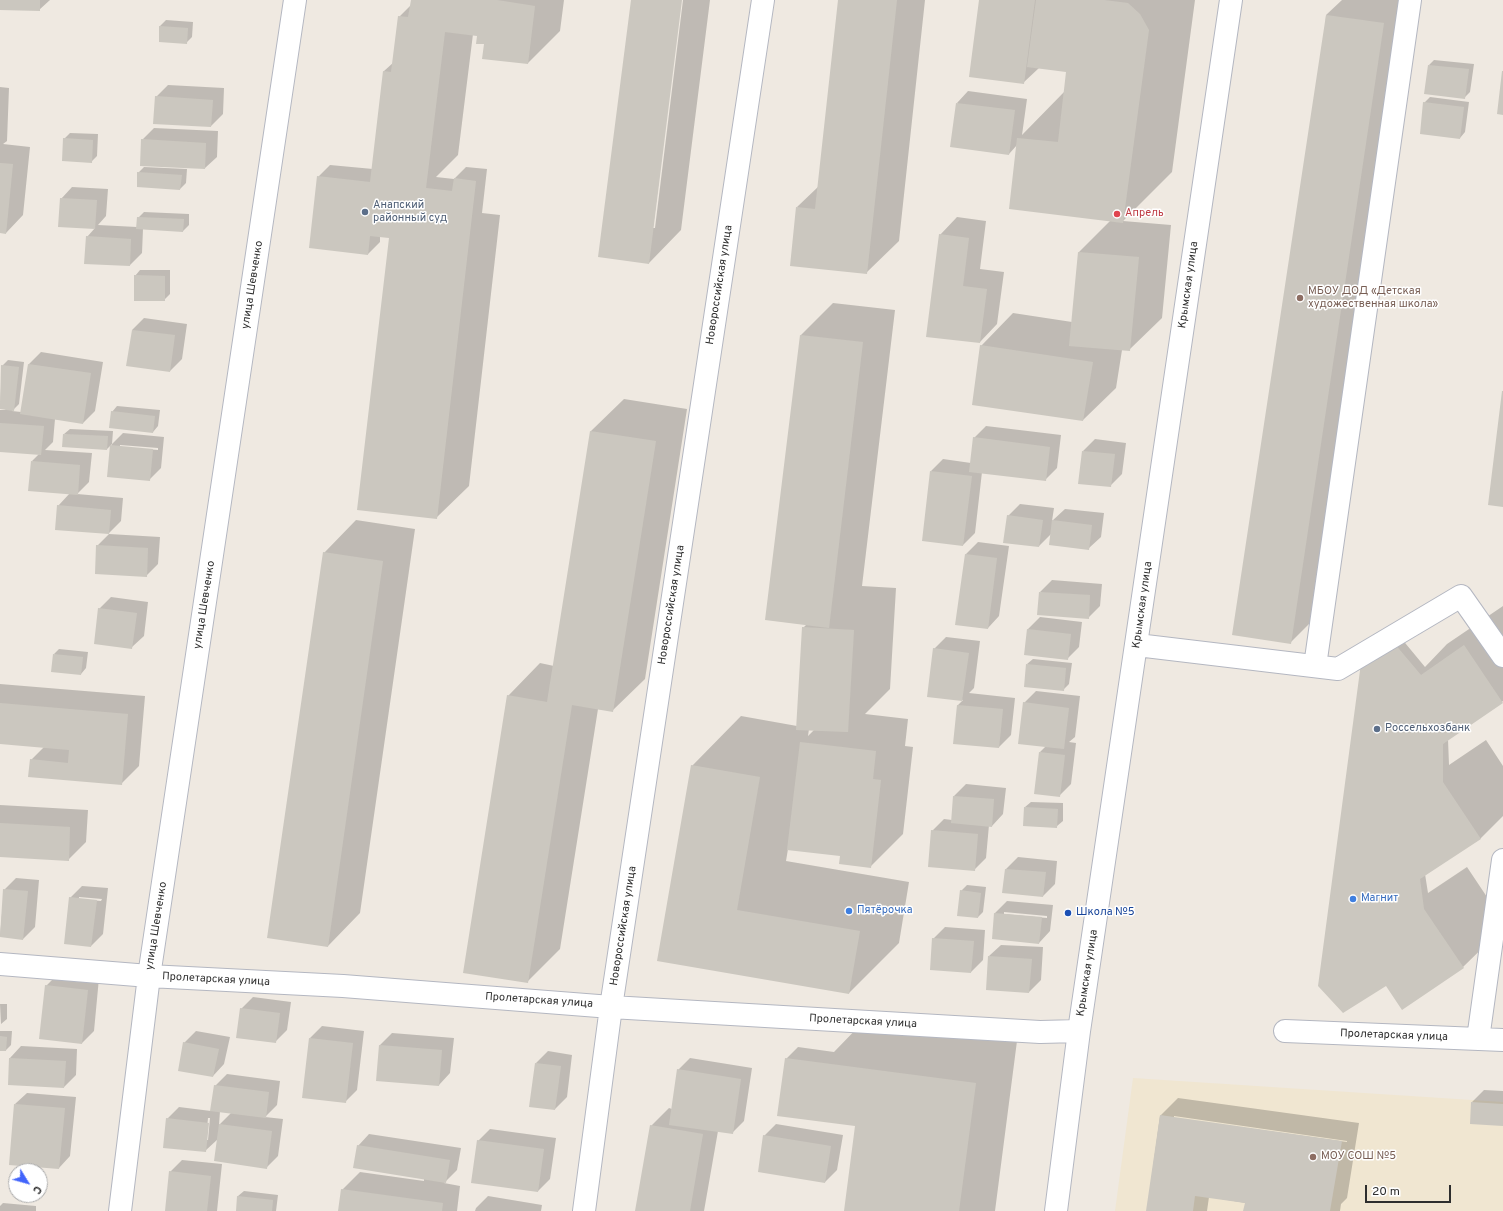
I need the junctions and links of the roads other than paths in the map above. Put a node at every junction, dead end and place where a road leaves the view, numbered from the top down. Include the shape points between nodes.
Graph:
1 (295, 0) edge
2 (763, 0) edge
3 (1231, 0) edge
4 (1410, 0) edge
5 (1137, 645) junction
6 (1503, 656) edge
7 (1315, 666) junction
8 (1503, 860) edge
9 (0, 964) edge
10 (149, 976) junction
11 (611, 1007) junction
12 (1079, 1031) junction
13 (1285, 1032) dead end
14 (1478, 1039) junction
15 (1503, 1040) edge
16 (120, 1211) edge
17 (584, 1211) edge
18 (1056, 1211) edge

1 - 10 street, улица Шевченко
2 - 11 street, Новороссийская улица
3 - 5 street, Крымская улица
4 - 7 street
5 - 7 street
5 - 12 street, Крымская улица
6 - 7 street via 1461,596 1338,669
8 - 14 street
9 - 10 street, Пролетарская улица
10 - 11 street, Пролетарская улица via 343,986
10 - 16 street, улица Шевченко
11 - 12 street, Пролетарская улица via 1040,1032
11 - 17 street, Новороссийская улица
12 - 18 street, Крымская улица
13 - 14 street, Пролетарская улица
14 - 15 street, Пролетарская улица

